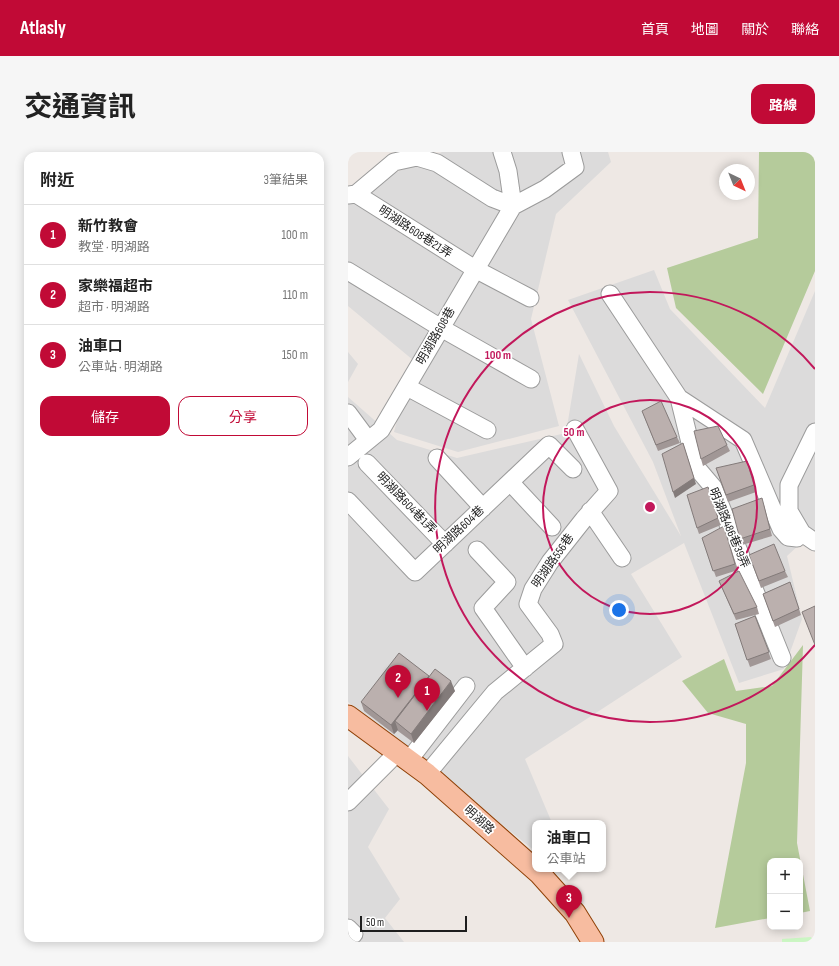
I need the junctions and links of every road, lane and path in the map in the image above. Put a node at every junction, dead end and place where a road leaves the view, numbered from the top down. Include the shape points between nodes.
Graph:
1 (502, 152) edge
2 (571, 152) edge
3 (352, 195) edge
4 (513, 206) junction
5 (474, 270) junction
6 (348, 271) edge
7 (610, 294) dead end
8 (530, 298) dead end
9 (440, 328) junction
10 (530, 378) dead end
11 (407, 387) junction
12 (679, 398) junction
13 (348, 413) edge
14 (575, 429) dead end
15 (488, 430) dead end
16 (815, 432) edge
17 (368, 440) junction
18 (348, 457) edge
19 (437, 458) dead end
20 (367, 463) dead end
21 (573, 469) dead end
22 (510, 482) junction
23 (348, 501) edge
24 (482, 508) junction
25 (590, 511) junction
26 (552, 527) dead end
27 (808, 538) edge
28 (445, 544) junction
29 (477, 550) dead end
30 (622, 558) dead end
31 (782, 658) dead end
32 (525, 668) junction
33 (466, 686) dead end
34 (348, 716) edge
35 (403, 756) junction
36 (427, 774) junction
37 (348, 802) edge
38 (532, 867) edge
39 (538, 872) edge
40 (593, 942) edge

1 - 4 street via 508,171
2 - 4 street via 575,167 545,189
3 - 4 street via 394,162 417,157 437,164 492,198
3 - 5 street, 明湖路608巷21弄
4 - 5 street, 明湖路608巷
5 - 8 street, 明湖路608巷21弄
5 - 9 street, 明湖路608巷
6 - 9 street
7 - 12 street, 明湖路486巷39弄
9 - 10 street
9 - 11 street, 明湖路608巷
11 - 15 street
11 - 17 street, 明湖路608巷 via 381,430
12 - 27 street, 明湖路486巷39弄 via 743,440 781,529 788,537
12 - 31 street, 明湖路486巷39弄 via 696,467 713,487
13 - 17 street
14 - 25 street, 明湖路556巷 via 609,491
16 - 27 street via 789,485 789,511
17 - 18 street, 明湖路608巷
19 - 24 street
20 - 28 street, 明湖路604巷1弄
21 - 22 street, 明湖路604巷 via 549,445
22 - 24 street, 明湖路604巷
22 - 26 street
23 - 28 street, 明湖路604巷 via 415,572
24 - 28 street, 明湖路604巷
25 - 30 street
25 - 32 street, 明湖路556巷 via 550,562 533,589 528,604 550,634 554,644
29 - 32 street via 507,582 483,608
32 - 36 street, 明湖路556巷 via 495,692
33 - 35 street
34 - 35 main road, 明湖路
35 - 36 main road, 明湖路
35 - 37 street via 377,774
36 - 38 main road, 明湖路
39 - 40 main road, 明湖路 via 575,913

